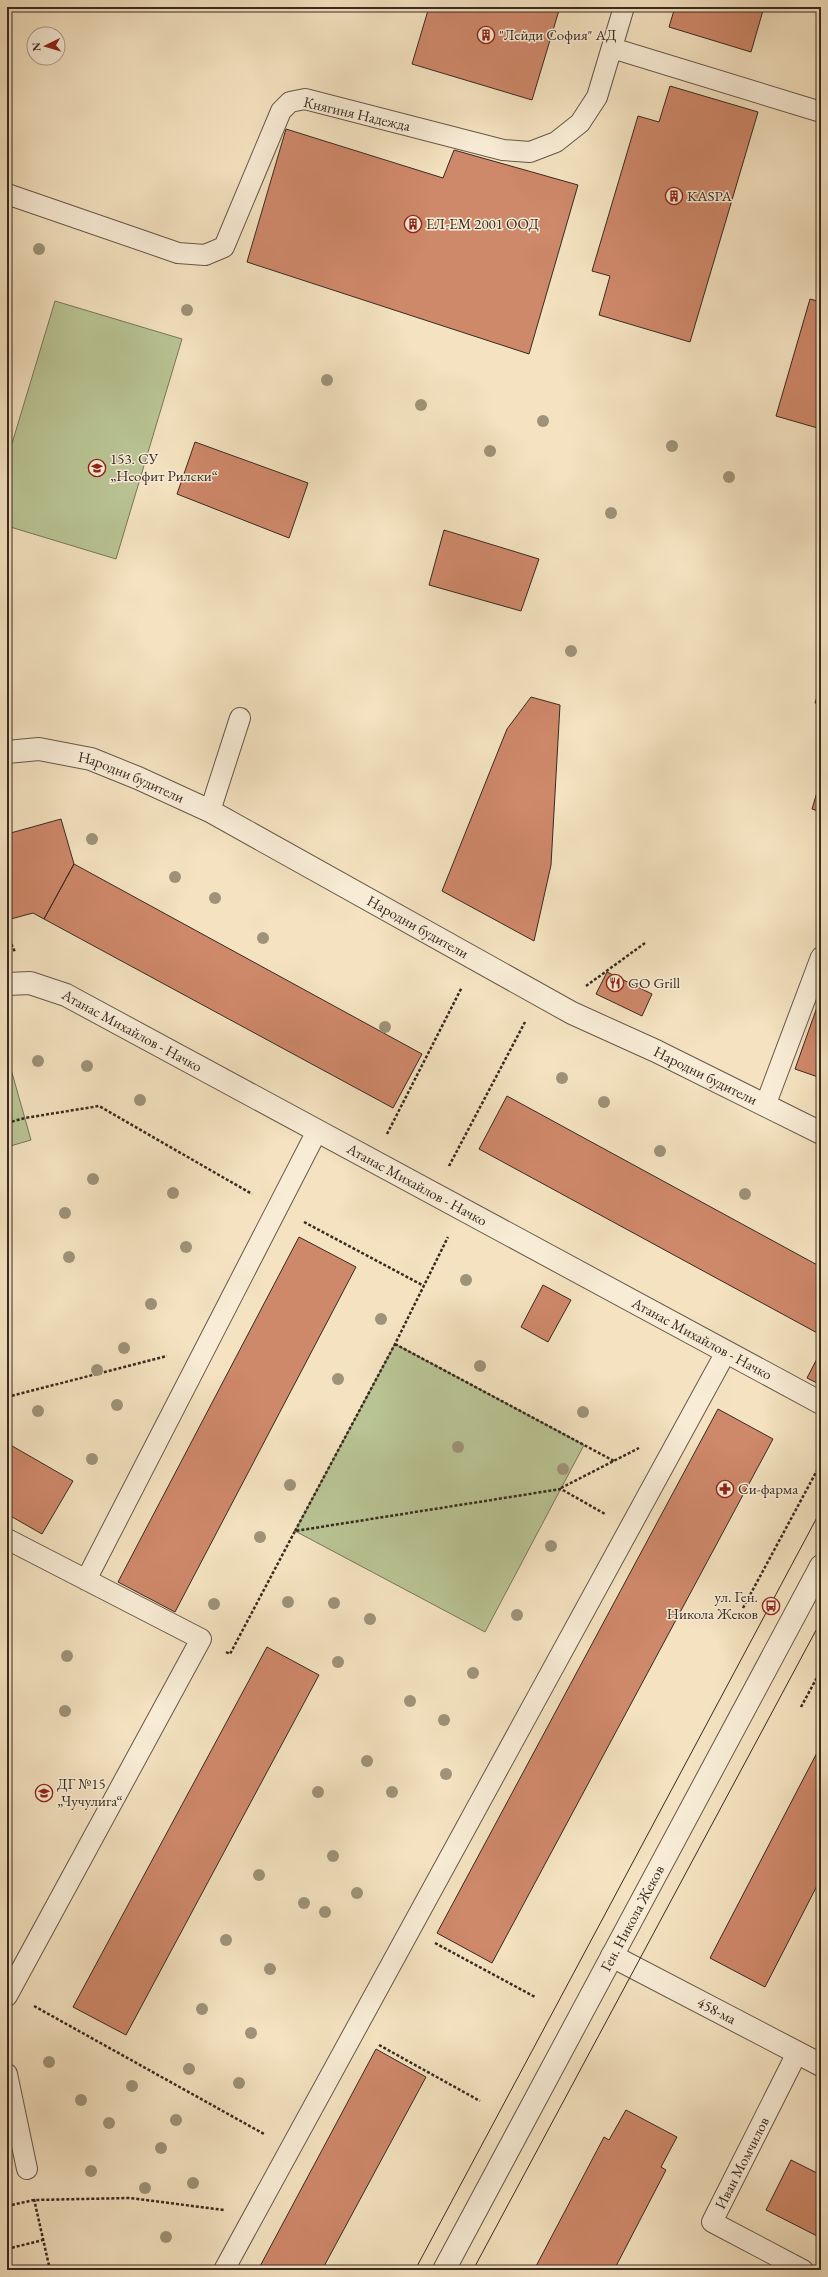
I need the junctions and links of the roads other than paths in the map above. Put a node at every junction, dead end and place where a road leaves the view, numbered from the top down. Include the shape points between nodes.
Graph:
1 (624, 7) edge
2 (612, 48) junction
3 (821, 112) edge
4 (7, 194) edge
5 (240, 718) dead end
6 (7, 752) edge
7 (210, 811) junction
8 (821, 957) edge
9 (7, 984) edge
10 (765, 1106) junction
11 (317, 1131) junction
12 (821, 1133) edge
13 (726, 1352) junction
14 (821, 1403) edge
15 (7, 1539) edge
16 (821, 1566) edge
17 (86, 1580) junction
18 (612, 1956) junction
19 (8, 1994) edge
20 (797, 2053) junction
21 (821, 2065) edge
22 (7, 2074) edge
23 (27, 2169) road end
24 (224, 2270) edge
25 (444, 2270) edge
26 (805, 2270) edge

1 - 2 lane, Княгиня Надежда
2 - 3 lane
2 - 4 lane, Княгиня Надежда via 597,97 580,123 556,142 530,152 502,150 305,99 290,102 281,111 224,247 205,255 178,253
5 - 7 lane
6 - 7 street, Народни будители via 39,749 91,759
7 - 10 street, Народни будители via 540,996
8 - 10 lane
9 - 11 street, Атанас Михайлов - Начко via 30,983 66,995
10 - 12 street, Народни будители
11 - 13 street, Атанас Михайлов - Начко
11 - 17 lane
13 - 14 street, Атанас Михайлов - Начко
13 - 24 lane
15 - 17 lane
16 - 18 street, Ген. Никола Жеков
17 - 19 lane via 201,1639
18 - 20 street, 458-ма
18 - 25 street, Ген. Никола Жеков
20 - 21 street, 458-ма
20 - 26 lane, Иван Момчилов via 712,2222
22 - 23 lane

